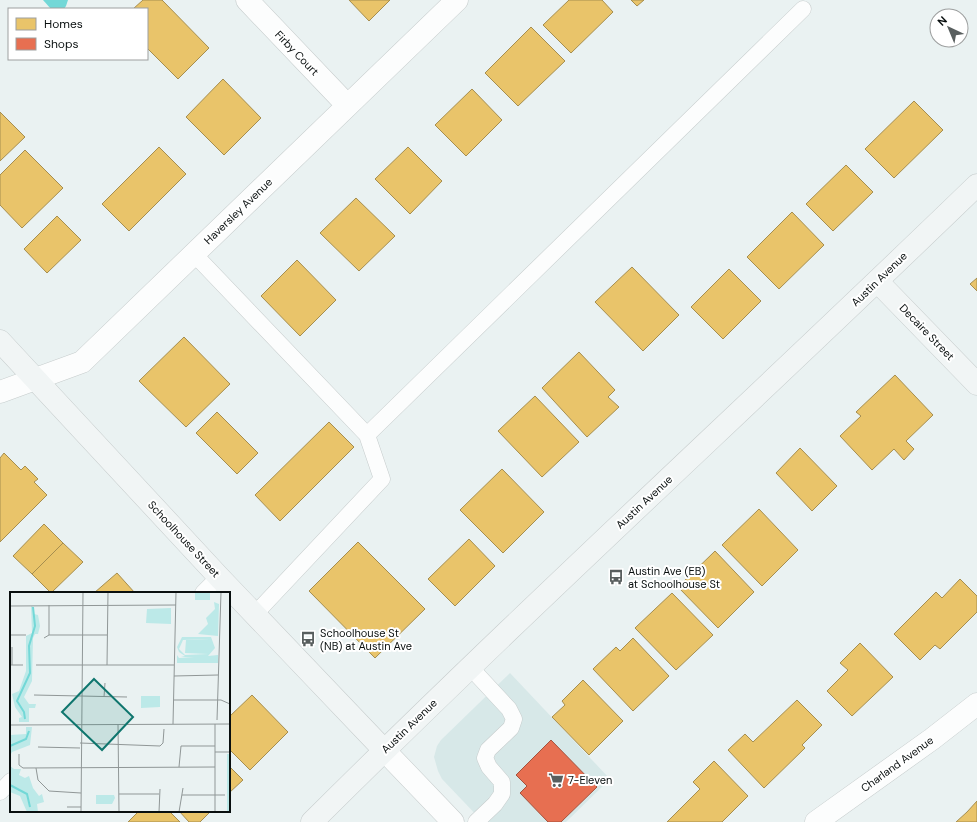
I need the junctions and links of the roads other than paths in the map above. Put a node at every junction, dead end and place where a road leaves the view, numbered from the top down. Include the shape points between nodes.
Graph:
1 (247, 0) edge
2 (457, 0) edge
3 (803, 9) dead end
4 (347, 105) junction
5 (977, 185) edge
6 (194, 254) junction
7 (878, 281) junction
8 (0, 341) edge
9 (35, 379) junction
10 (977, 384) edge
11 (0, 392) edge
12 (367, 435) junction
13 (219, 577) junction
14 (204, 592) edge
15 (254, 614) junction
16 (470, 667) junction
17 (977, 704) edge
18 (384, 750) junction
19 (10, 782) edge
20 (0, 792) edge
21 (312, 822) edge
22 (453, 822) edge
23 (476, 822) edge
24 (816, 822) edge

1 - 4 street, Firby Court
2 - 4 street, Haversley Avenue
3 - 12 lane
4 - 6 street, Haversley Avenue
5 - 7 main road, Austin Avenue
6 - 9 street, Haversley Avenue via 82,362
6 - 12 lane
7 - 10 main road, Decaire Street
7 - 16 main road, Austin Avenue
8 - 9 main road, Schoolhouse Street
9 - 11 street, Haversley Avenue
9 - 13 main road, Schoolhouse Street
12 - 15 lane via 382,479
13 - 14 lane
13 - 15 main road, Schoolhouse Street
15 - 18 main road, Schoolhouse Street
16 - 18 main road, Austin Avenue
16 - 23 lane via 509,709 514,719 511,728 488,750 485,758 502,782 502,794
17 - 24 street, Charland Avenue
18 - 21 main road, Austin Avenue
18 - 22 street, Schoolhouse Street
19 - 20 lane

